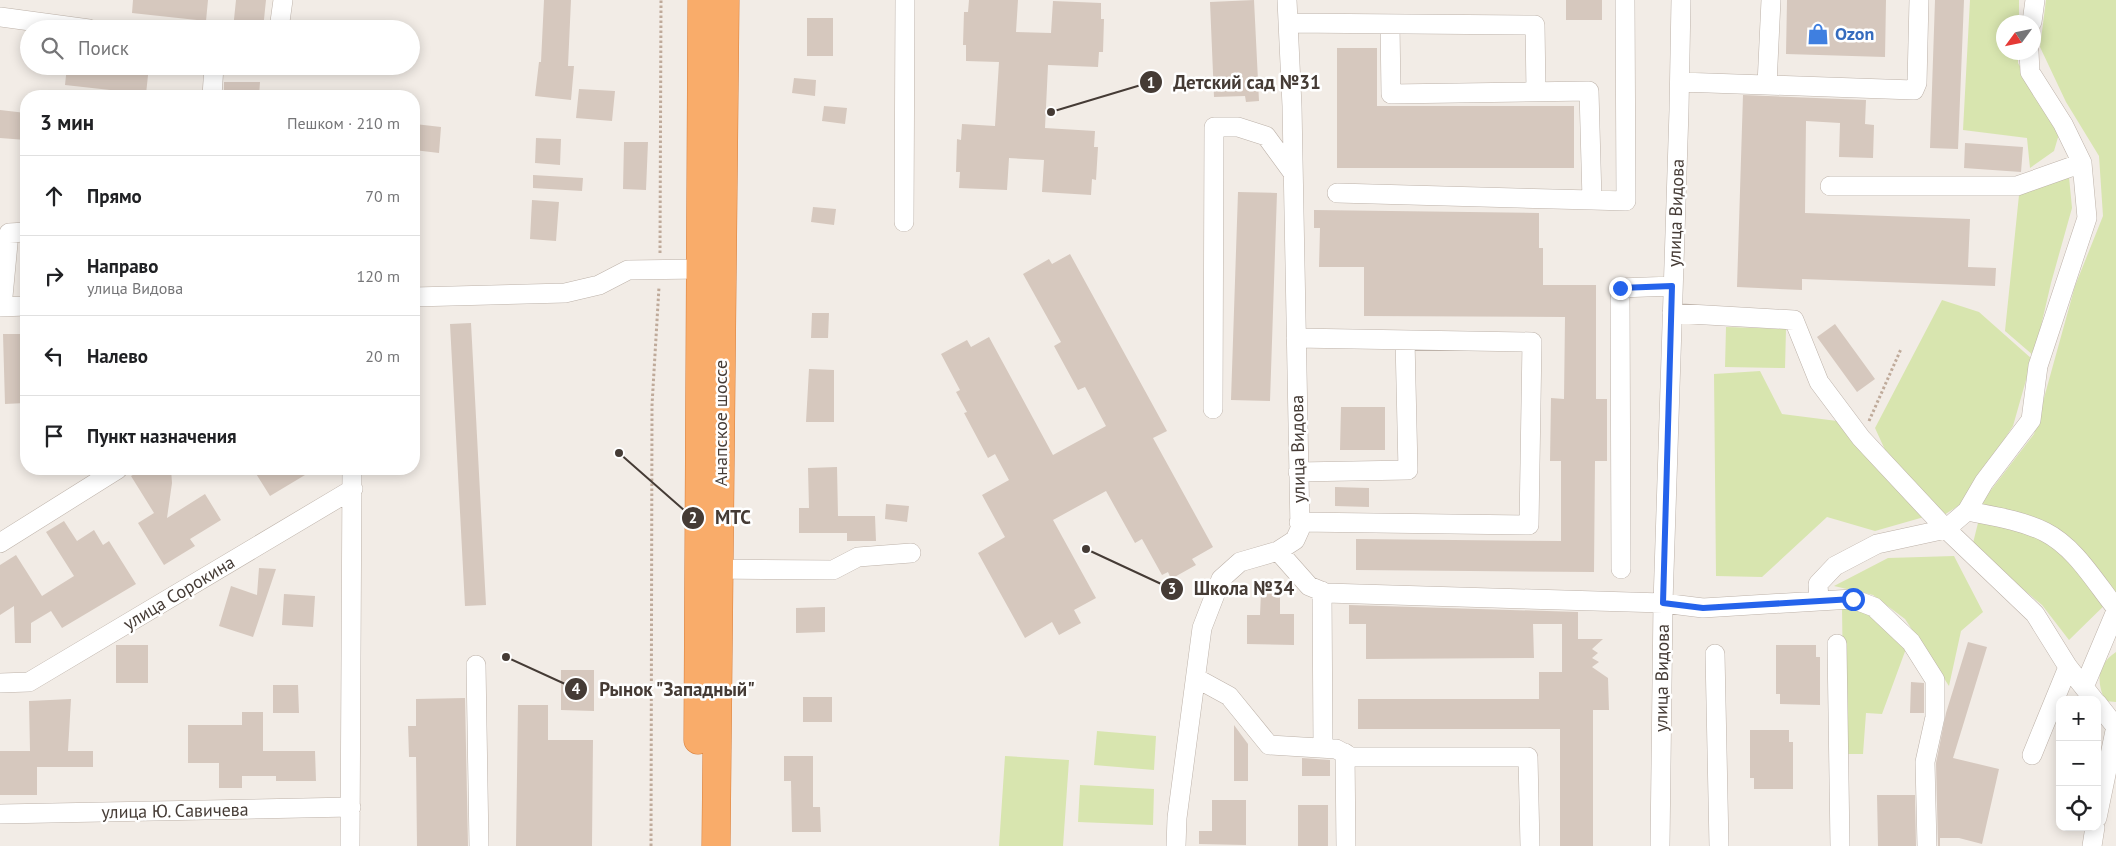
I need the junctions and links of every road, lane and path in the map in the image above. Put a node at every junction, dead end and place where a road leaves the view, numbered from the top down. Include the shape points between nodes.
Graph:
1 (283, 0) edge
2 (661, 0) edge
3 (702, 0) edge
4 (725, 0) edge
5 (905, 0) edge
6 (1287, 0) edge
7 (1625, 0) edge
8 (1681, 0) edge
9 (1771, 0) edge
10 (1919, 0) edge
11 (2035, 0) edge
12 (2033, 15) edge
13 (0, 17) edge
14 (22, 20) edge
15 (280, 20) edge
16 (1288, 23) junction
17 (1390, 24) junction
18 (2029, 60) edge
19 (213, 75) edge
20 (1680, 82) junction
21 (1767, 85) junction
22 (212, 90) edge
23 (1536, 92) junction
24 (2082, 163) junction
25 (1293, 173) junction
26 (1830, 186) dead end
27 (1337, 193) dead end
28 (1592, 200) junction
29 (904, 222) dead end
30 (12, 232) edge
31 (660, 268) junction
32 (701, 269) junction
33 (1672, 286) junction
34 (420, 297) edge
35 (20, 306) edge
36 (1, 307) edge
37 (1672, 313) junction
38 (1296, 338) junction
39 (1405, 340) junction
40 (1901, 349) dead end
41 (1213, 409) dead end
42 (1861, 438) junction
43 (1298, 472) junction
44 (108, 475) edge
45 (352, 475) edge
46 (353, 489) junction
47 (1966, 511) junction
48 (1299, 522) junction
49 (1946, 529) junction
50 (0, 543) edge
51 (1278, 551) junction
52 (912, 553) dead end
53 (709, 569) junction
54 (1621, 569) dead end
55 (1322, 591) junction
56 (1819, 601) junction
57 (1663, 603) junction
58 (2116, 609) edge
59 (1837, 644) dead end
60 (1715, 654) dead end
61 (476, 665) dead end
62 (2068, 667) junction
63 (1196, 678) junction
64 (0, 683) edge
65 (2089, 693) edge
66 (2101, 709) edge
67 (2116, 726) edge
68 (1323, 748) junction
69 (1345, 754) junction
70 (2032, 755) dead end
71 (2101, 799) edge
72 (351, 807) junction
73 (0, 814) edge
74 (2095, 831) edge
75 (350, 846) edge
76 (479, 846) edge
77 (651, 846) edge
78 (698, 846) edge
79 (716, 846) edge
80 (1176, 846) edge
81 (1346, 846) edge
82 (1530, 846) edge
83 (1660, 846) edge
84 (1719, 846) edge
85 (1840, 846) edge
86 (1927, 846) edge
87 (2092, 846) edge

1 - 15 street
2 - 31 path
3 - 32 highway, Анапское шоссе
4 - 53 highway, Анапское шоссе
5 - 29 street
6 - 16 street, улица Видова
7 - 28 street via 1626,201
8 - 20 street, улица Видова
9 - 21 street
10 - 21 street via 1918,83 1914,90
11 - 12 street
13 - 14 street
16 - 17 street
16 - 25 street, улица Видова
17 - 23 street via 1535,25
17 - 23 street via 1390,94
18 - 24 street via 2030,72 2063,124
19 - 22 street
20 - 21 street
20 - 33 street, улица Видова
23 - 28 street via 1590,92
24 - 26 street via 2017,186
24 - 47 street via 2086,218 2038,366 2031,420
25 - 38 street, улица Видова
25 - 41 street via 1266,136 1238,127 1214,127
27 - 28 street
30 - 36 street
31 - 32 street
31 - 34 street via 628,270 599,285 566,293
31 - 77 path via 652,404
32 - 53 highway, Анапское шоссе
33 - 37 street, улица Видова
33 - 54 street via 1620,288
35 - 36 street
37 - 42 street via 1794,320 1819,382
37 - 57 street, улица Видова
38 - 39 street
38 - 43 street, улица Видова
39 - 43 street via 1408,470
39 - 48 street via 1532,342 1529,525
40 - 42 path
42 - 49 street
43 - 48 street, улица Видова
44 - 50 street
45 - 46 street
46 - 64 street, улица Сорокина via 29,682
46 - 72 street
47 - 49 street
47 - 58 street via 2046,532 2069,549
48 - 51 street, улица Видова via 1295,540
49 - 56 street via 1878,544 1835,566 1818,584
49 - 62 street via 2035,614
51 - 55 street via 1309,586
51 - 63 street, улица Видова via 1240,562 1221,579 1202,628
52 - 53 street via 858,557 832,570
53 - 78 highway
53 - 79 highway, Анапское шоссе
55 - 57 street
55 - 68 street
56 - 57 street via 1703,608
56 - 86 street via 1853,599 1874,607 1911,642 1935,680 1935,718 1925,762
57 - 83 street, улица Видова
58 - 65 street
59 - 85 street
60 - 84 street
61 - 76 street
62 - 65 street
62 - 70 street
63 - 68 street via 1229,696 1269,745
63 - 80 street, улица Видова
66 - 67 street
67 - 71 street
68 - 69 street
69 - 81 street
69 - 82 street via 1351,757 1528,757
72 - 73 street, улица Ю. Савичева
72 - 75 street
74 - 87 street

